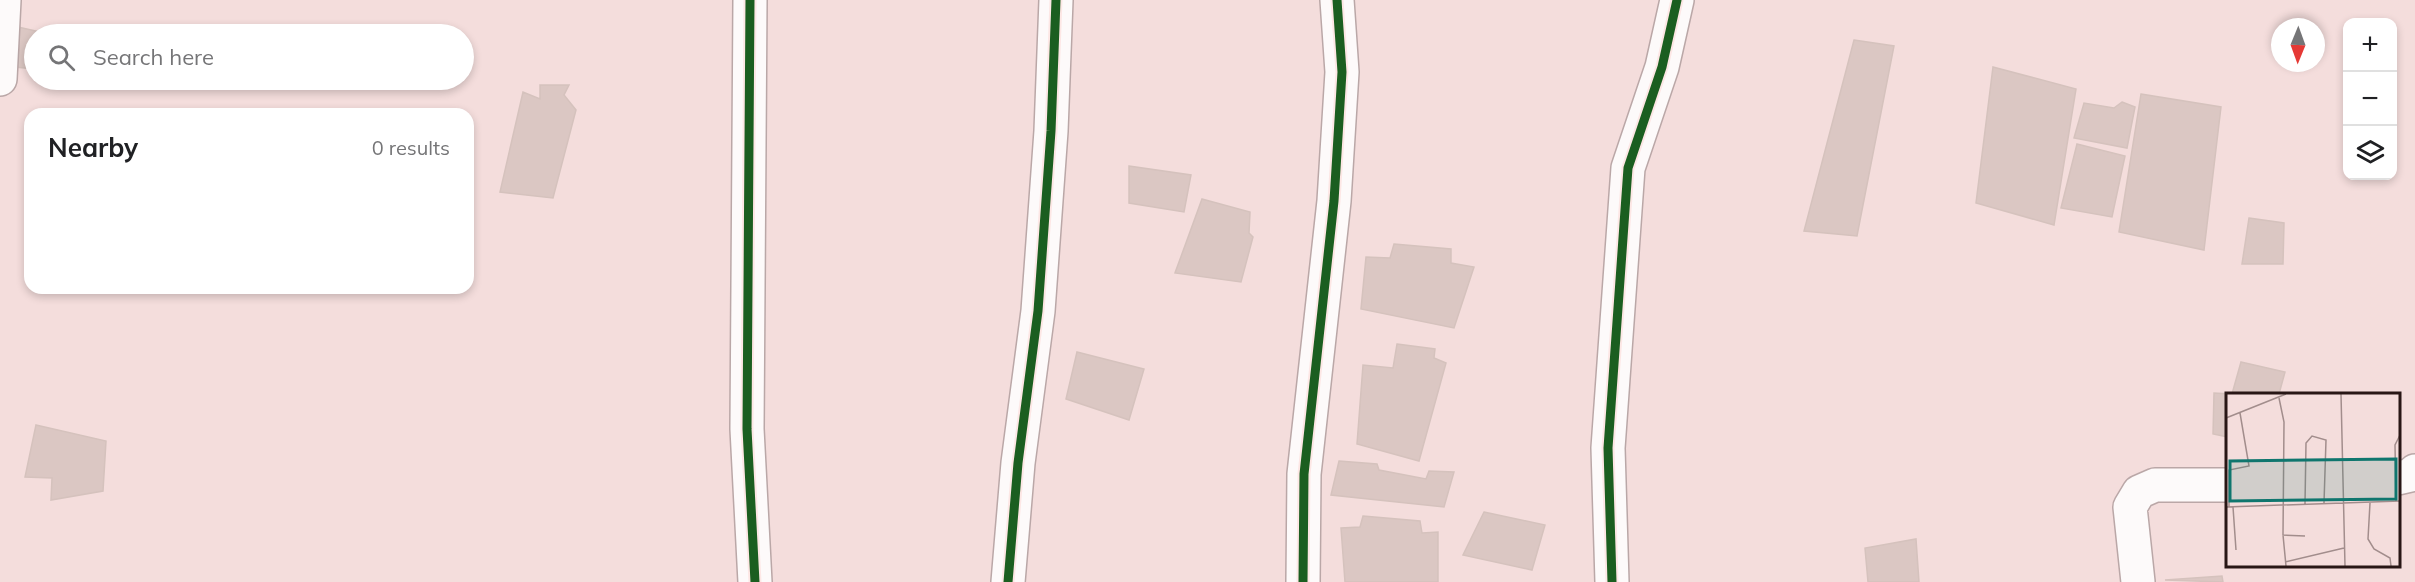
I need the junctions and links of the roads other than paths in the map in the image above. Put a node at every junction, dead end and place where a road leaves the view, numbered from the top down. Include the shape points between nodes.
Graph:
1 (4, 0) edge
2 (750, 0) edge
3 (1056, 0) edge
4 (1337, 0) edge
5 (1677, 0) edge
6 (0, 79) edge
7 (2415, 471) edge
8 (2400, 478) edge
9 (2226, 485) edge
10 (755, 582) edge
11 (1008, 582) edge
12 (1303, 582) edge
13 (1612, 582) edge
14 (2138, 582) edge

1 - 6 street
2 - 10 street via 747,429
3 - 11 street via 1038,310 1018,463
4 - 12 street via 1342,72 1334,201 1304,474
5 - 13 street via 1662,67 1628,168 1608,448
7 - 8 street
9 - 14 street via 2155,485 2139,492 2130,507

